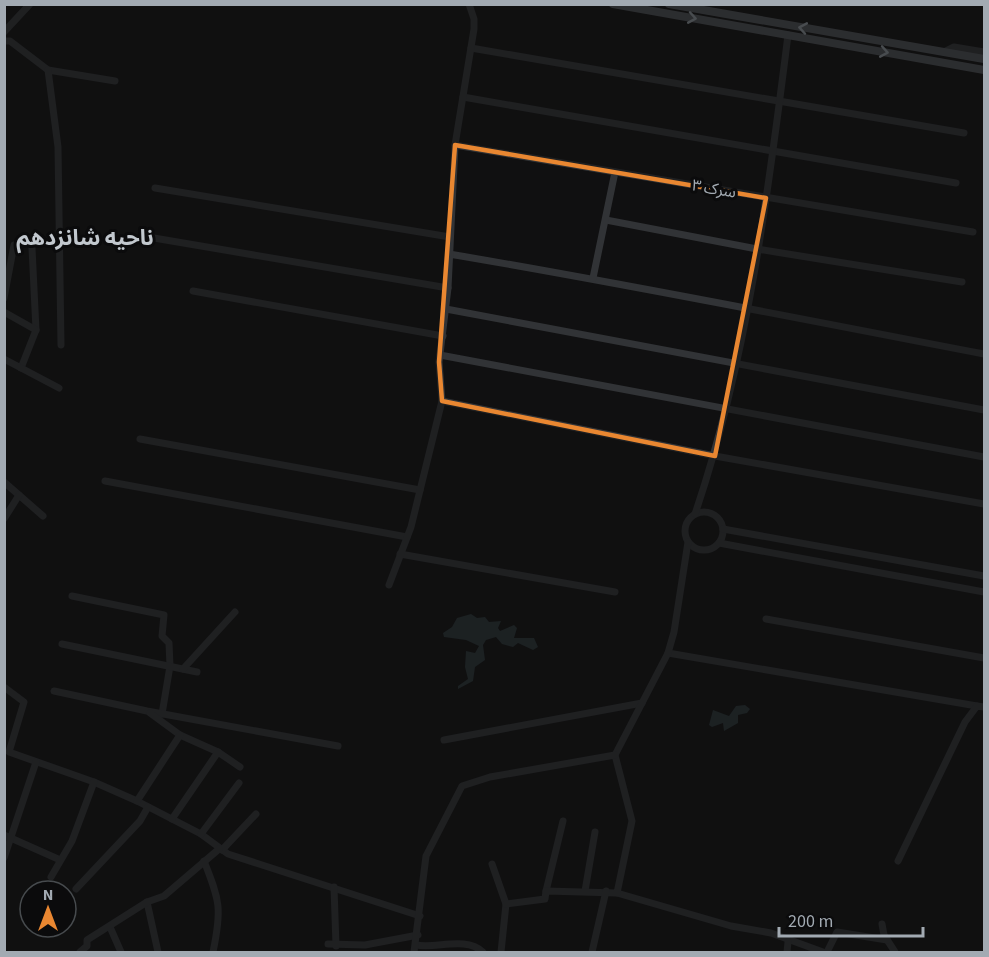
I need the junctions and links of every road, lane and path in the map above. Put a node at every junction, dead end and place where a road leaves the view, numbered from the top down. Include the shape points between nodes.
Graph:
1 (30, 4) edge
2 (469, 4) edge
3 (613, 4) edge
4 (669, 4) edge
5 (4, 32) edge
6 (788, 35) junction
7 (4, 41) edge
8 (471, 48) junction
9 (943, 52) junction
10 (984, 52) edge
11 (958, 55) junction
12 (984, 59) edge
13 (956, 65) junction
14 (48, 70) junction
15 (984, 70) edge
16 (115, 81) dead end
17 (462, 97) junction
18 (780, 103) junction
19 (964, 133) dead end
20 (455, 145) junction
21 (772, 151) junction
22 (615, 172) junction
23 (956, 183) dead end
24 (155, 188) dead end
25 (765, 198) junction
26 (606, 220) junction
27 (973, 232) dead end
28 (148, 237) dead end
29 (450, 237) junction
30 (14, 245) dead end
31 (33, 248) dead end
32 (757, 249) junction
33 (449, 254) junction
34 (593, 278) junction
35 (962, 282) dead end
36 (448, 288) junction
37 (193, 291) dead end
38 (4, 298) edge
39 (446, 309) junction
40 (745, 310) junction
41 (4, 312) edge
42 (36, 330) junction
43 (442, 336) junction
44 (61, 345) dead end
45 (984, 354) edge
46 (440, 355) junction
47 (4, 359) edge
48 (734, 365) junction
49 (21, 368) junction
50 (59, 388) dead end
51 (442, 400) junction
52 (724, 410) junction
53 (984, 410) edge
54 (140, 439) dead end
55 (714, 456) junction
56 (984, 457) edge
57 (105, 481) dead end
58 (4, 482) edge
59 (420, 490) junction
60 (19, 495) junction
61 (984, 504) edge
62 (695, 514) junction
63 (43, 516) dead end
64 (4, 519) edge
65 (723, 530) junction
66 (407, 537) junction
67 (688, 542) junction
68 (719, 543) junction
69 (400, 554) junction
70 (984, 576) edge
71 (389, 585) dead end
72 (615, 592) dead end
73 (984, 592) edge
74 (72, 596) dead end
75 (235, 612) dead end
76 (766, 619) dead end
77 (63, 644) dead end
78 (668, 653) junction
79 (984, 658) edge
80 (170, 666) junction
81 (183, 669) junction
82 (197, 672) dead end
83 (4, 687) edge
84 (54, 691) dead end
85 (642, 703) junction
86 (981, 707) edge
87 (147, 711) junction
88 (162, 714) junction
89 (180, 735) junction
90 (444, 740) dead end
91 (338, 746) dead end
92 (218, 752) junction
93 (615, 755) junction
94 (36, 762) junction
95 (240, 767) dead end
96 (94, 782) junction
97 (239, 783) dead end
98 (137, 801) junction
99 (148, 807) junction
100 (256, 814) dead end
101 (172, 819) junction
102 (563, 821) dead end
103 (595, 832) dead end
104 (201, 834) junction
105 (4, 835) edge
106 (13, 838) junction
107 (221, 849) junction
108 (4, 858) edge
109 (58, 859) dead end
110 (204, 861) junction
111 (898, 861) dead end
112 (492, 864) dead end
113 (51, 877) dead end
114 (78, 887) edge
115 (334, 887) junction
116 (546, 891) junction
117 (585, 891) junction
118 (606, 891) junction
119 (617, 893) junction
120 (147, 902) junction
121 (506, 904) junction
122 (420, 916) junction
123 (882, 924) dead end
124 (110, 927) junction
125 (418, 935) junction
126 (887, 940) junction
127 (788, 942) junction
128 (328, 944) dead end
129 (336, 946) junction
130 (415, 949) edge
131 (437, 949) edge
132 (479, 951) edge
133 (80, 952) edge
134 (121, 952) edge
135 (158, 952) edge
136 (213, 952) edge
137 (501, 952) edge
138 (592, 952) edge
139 (787, 952) edge
140 (825, 952) edge
141 (895, 952) edge

1 - 5 street
2 - 8 street via 474,18
3 -> 6 main road
9 -> 4 main road
6 -> 13 main road
6 - 18 street
7 - 14 street via 10,41
8 - 17 street
8 - 18 street
9 - 10 street via 954,47
9 - 11 main road
11 - 12 main road
11 - 13 main road
13 - 15 main road
14 - 16 street
14 - 44 street via 58,147
17 - 20 street
17 - 21 street
18 - 19 street
18 - 21 street
20 - 22 street, سرک ۳
20 - 29 street
21 - 23 street
21 - 25 street
22 - 25 street, سرک ۳
22 - 26 street
24 - 29 street
25 - 27 street, سرک ۳
25 - 32 street
26 - 32 street
26 - 34 street
28 - 36 street
29 - 33 street
30 - 38 street
31 - 42 street
32 - 35 street
32 - 40 street
33 - 34 street
33 - 36 street
34 - 40 street
36 - 39 street
37 - 43 street
39 - 43 street
39 - 48 street
40 - 45 street
40 - 48 street
41 - 42 street
42 - 49 street
43 - 46 street
46 - 51 street
46 - 52 street
47 - 49 street
48 - 52 street
48 - 53 street
49 - 50 street
51 - 55 street
51 - 59 street
52 - 55 street
52 - 56 street
54 - 59 street
55 - 61 street
55 - 62 street
57 - 66 street
58 - 60 street
59 - 66 street
60 - 63 street
60 - 64 street
62 - 65 street via 713,514
62 - 67 street via 685,530
65 - 68 street
65 - 70 street
66 - 69 street
67 - 68 street via 703,550 711,550
67 - 78 street
68 - 73 street
69 - 71 street
69 - 72 street
74 - 80 street via 162,614 162,636 169,642
75 - 81 street
76 - 79 street
77 - 80 street
78 - 85 street
78 - 86 street
80 - 81 street
80 - 88 street
81 - 82 street
83 - 94 street via 24,702 9,752
84 - 87 street
85 - 90 street
85 - 93 street
86 - 111 street via 965,722
87 - 88 street
87 - 89 street
88 - 91 street
89 - 92 street
89 - 98 street
92 - 95 street
92 - 101 street
93 - 119 street via 632,821
93 - 122 street via 490,777 462,786 426,856
94 - 96 street
94 - 106 street
96 - 98 street
96 - 113 street via 72,841
97 - 104 street
98 - 99 street
99 - 101 street
99 - 114 street via 140,821
100 - 107 street
101 - 104 street
102 - 116 street
103 - 117 street
104 - 107 street
105 - 106 street
106 - 108 street
106 - 109 street
107 - 110 street
107 - 115 street
110 - 120 street via 164,896
110 - 136 street via 219,897 219,925
112 - 121 street
115 - 122 street
115 - 129 street
116 - 117 street
116 - 121 street via 545,899
117 - 118 street
118 - 119 street
118 - 138 street
119 - 127 street via 731,926 771,933
120 - 124 street
120 - 135 street
121 - 137 street
122 - 125 street
123 - 126 street
124 - 133 street via 87,940 87,946
124 - 134 street
125 - 129 street
125 - 130 street
126 - 140 street via 837,932
126 - 141 street
127 - 139 street
127 - 140 street
128 - 129 street
130 - 131 street
131 - 132 street via 451,944 473,946

